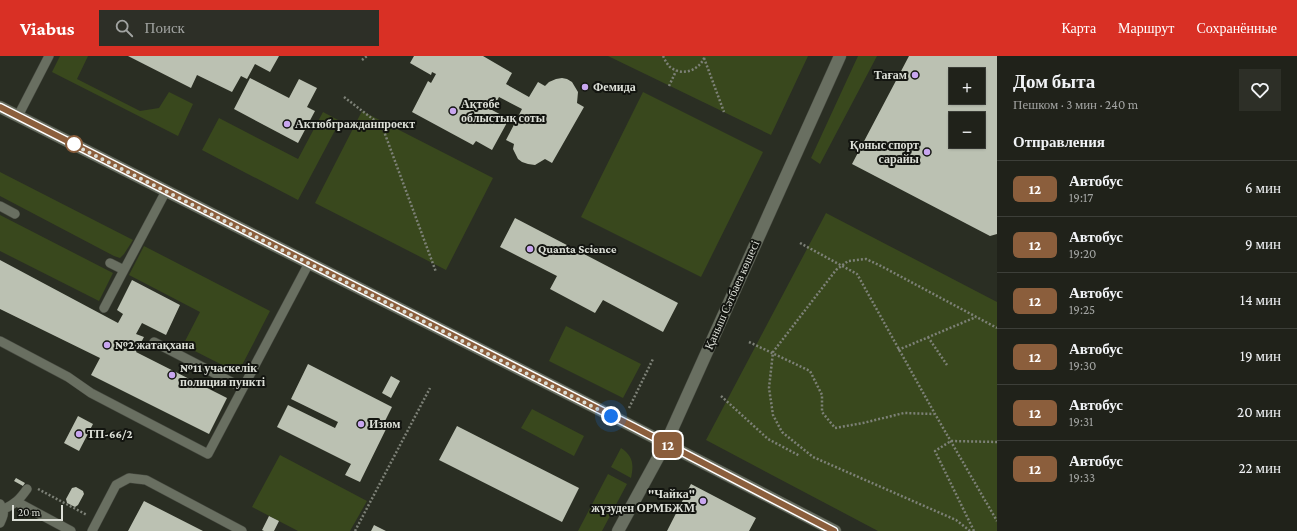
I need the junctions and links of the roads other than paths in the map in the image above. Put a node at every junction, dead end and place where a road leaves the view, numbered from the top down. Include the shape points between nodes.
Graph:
1 (49, 56) edge
2 (840, 56) edge
3 (0, 107) edge
4 (18, 116) junction
5 (166, 191) junction
6 (0, 206) edge
7 (15, 214) dead end
8 (110, 263) dead end
9 (309, 263) junction
10 (124, 270) junction
11 (104, 308) dead end
12 (0, 341) edge
13 (154, 342) dead end
14 (242, 388) junction
15 (666, 443) junction
16 (27, 489) road end
17 (17, 502) junction
18 (2, 506) edge
19 (0, 523) edge
20 (821, 528) edge
21 (71, 531) edge
22 (92, 531) edge
23 (242, 531) edge
24 (618, 531) edge
25 (834, 531) edge

1 - 4 lane
2 - 15 street, Қаныш Сәтбаев көшесі
3 - 4 street
4 - 5 street
5 - 9 street
5 - 10 lane
6 - 7 lane
8 - 10 lane
9 - 14 lane
9 - 15 street
10 - 11 lane
12 - 14 lane via 68,376 91,393 208,454
13 - 14 lane
15 - 20 street
15 - 24 street, Қаныш Сәтбаев көшесі
16 - 17 lane
17 - 18 lane
17 - 21 lane
18 - 19 lane via 3,516
20 - 25 street
22 - 23 lane via 116,485 129,478 146,480

